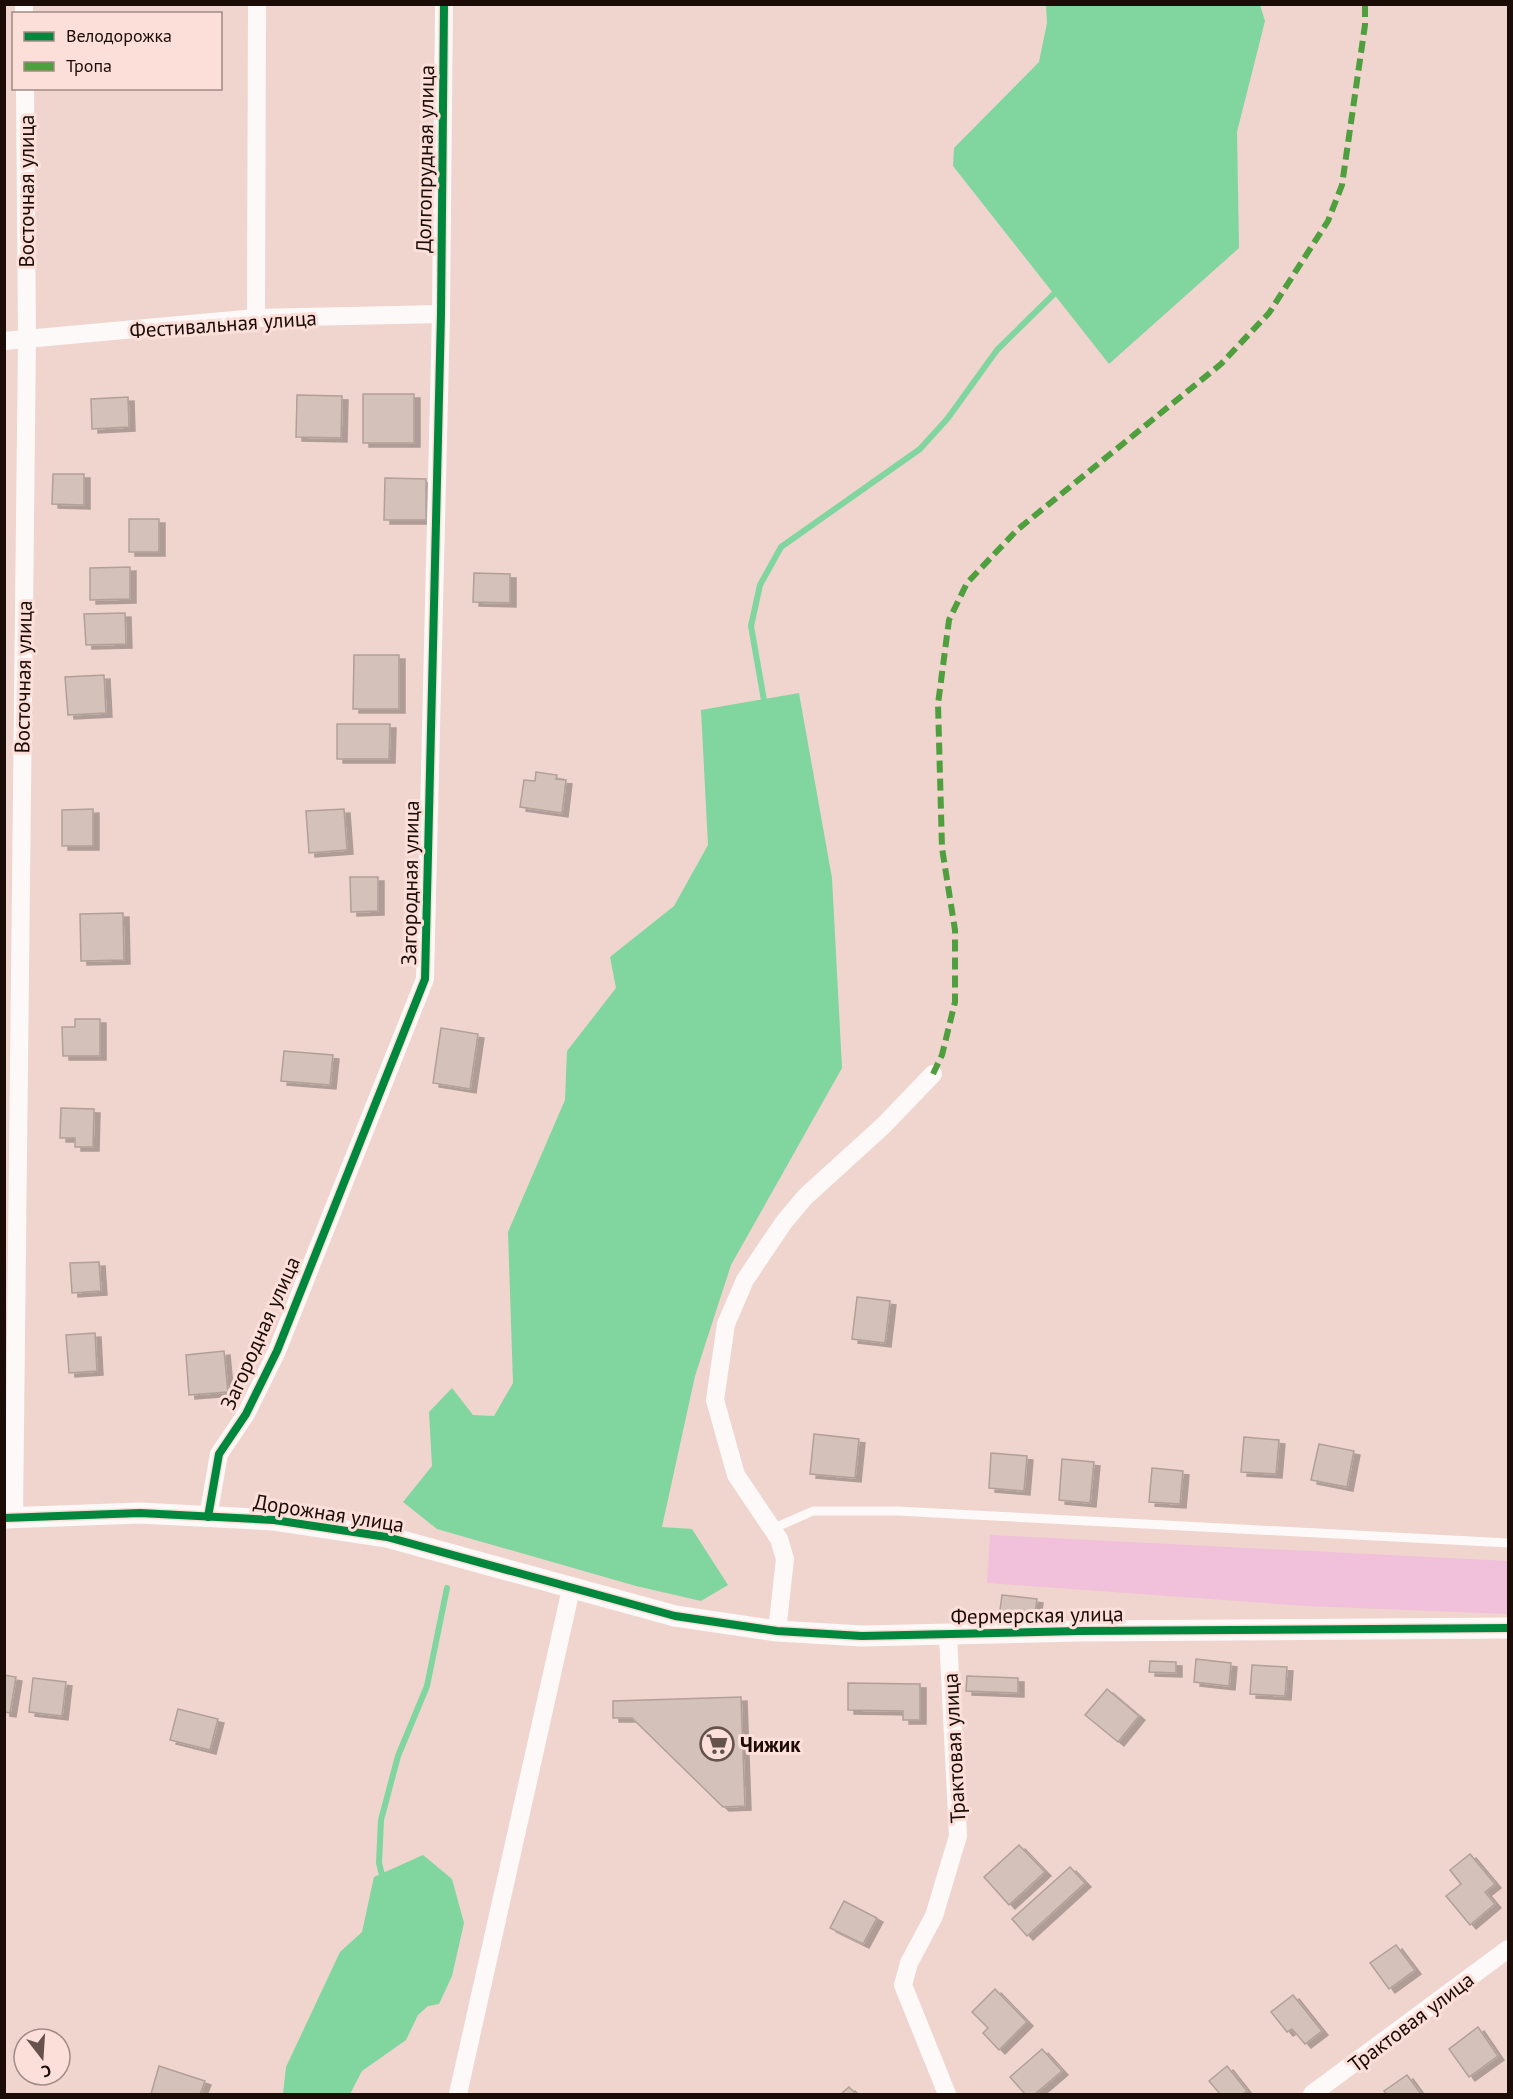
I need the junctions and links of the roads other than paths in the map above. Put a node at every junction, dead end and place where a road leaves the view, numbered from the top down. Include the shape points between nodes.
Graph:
1 (257, 4) edge
2 (444, 4) edge
3 (25, 90) edge
4 (441, 314) junction
5 (256, 318) junction
6 (27, 339) junction
7 (4, 341) edge
8 (933, 1074) dead end
9 (10, 1517) edge
10 (207, 1517) junction
11 (772, 1528) junction
12 (1509, 1543) edge
13 (571, 1588) junction
14 (1509, 1628) edge
15 (777, 1631) junction
16 (948, 1635) junction
17 (1509, 1949) edge
18 (459, 2094) edge
19 (946, 2094) edge
20 (1312, 2094) edge

1 - 5 street
2 - 4 street, Долгопрудная улица
3 - 6 street, Восточная улица
4 - 5 street, Фестивальная улица
4 - 10 street, Загородная улица via 425,979 276,1351 246,1414 219,1454
5 - 6 street, Фестивальная улица
6 - 7 street, Фестивальная улица
6 - 9 street, Восточная улица
8 - 11 street via 784,1222 744,1280 726,1324 715,1400 736,1475
9 - 10 street, Дорожная улица via 140,1513
10 - 13 street, Дорожная улица via 274,1520 387,1537
11 - 12 lane via 813,1511 897,1510
11 - 15 street via 785,1559
13 - 15 street, Фермерская улица via 675,1616
13 - 18 street
14 - 16 street, Фермерская улица
15 - 16 street, Фермерская улица via 862,1636
16 - 19 street, Трактовая улица via 958,1836 934,1916 909,1963 903,1984
17 - 20 street, Трактовая улица

